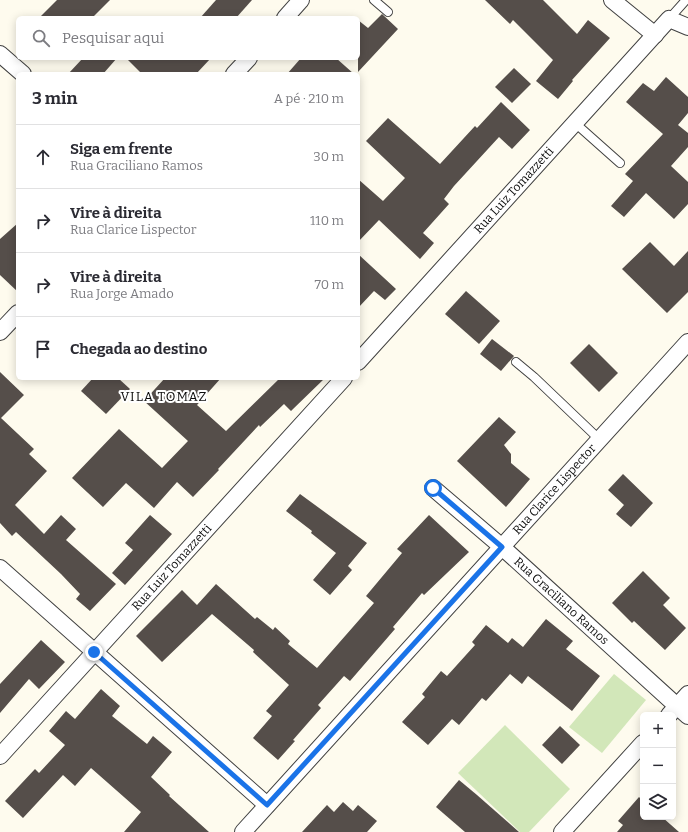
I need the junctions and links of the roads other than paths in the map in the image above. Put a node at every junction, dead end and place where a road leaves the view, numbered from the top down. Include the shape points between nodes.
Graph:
1 (301, 0) edge
2 (374, 0) edge
3 (612, 0) edge
4 (686, 0) edge
5 (388, 12) dead end
6 (287, 16) edge
7 (670, 19) junction
8 (688, 27) edge
9 (655, 35) junction
10 (0, 54) edge
11 (247, 60) edge
12 (21, 72) edge
13 (236, 72) edge
14 (575, 123) junction
15 (620, 163) dead end
16 (16, 314) edge
17 (0, 332) edge
18 (688, 342) edge
19 (360, 360) edge
20 (516, 362) dead end
21 (342, 380) edge
22 (600, 440) junction
23 (433, 488) dead end
24 (502, 547) junction
25 (0, 568) edge
26 (94, 652) junction
27 (681, 708) edge
28 (640, 746) edge
29 (0, 756) edge
30 (267, 805) junction
31 (243, 832) edge
32 (562, 832) edge

1 - 6 street
2 - 5 lane
3 - 9 street
4 - 7 lane
7 - 8 street
7 - 9 street, Rua Luiz Tomazzetti
9 - 14 street, Rua Luiz Tomazzetti
10 - 12 street
11 - 13 street
14 - 15 lane
14 - 19 street, Rua Luiz Tomazzetti
16 - 17 street
18 - 22 street, Rua Clarice Lispector
20 - 22 lane
21 - 26 street, Rua Luiz Tomazzetti
22 - 24 street, Rua Clarice Lispector
23 - 24 street, Rua Graciliano Ramos
24 - 27 street, Rua Graciliano Ramos
24 - 30 street, Rua Clarice Lispector
25 - 26 street
26 - 29 street, Rua Luiz Tomazzetti
26 - 30 street
28 - 32 street
30 - 31 street, Rua Clarice Lispector

